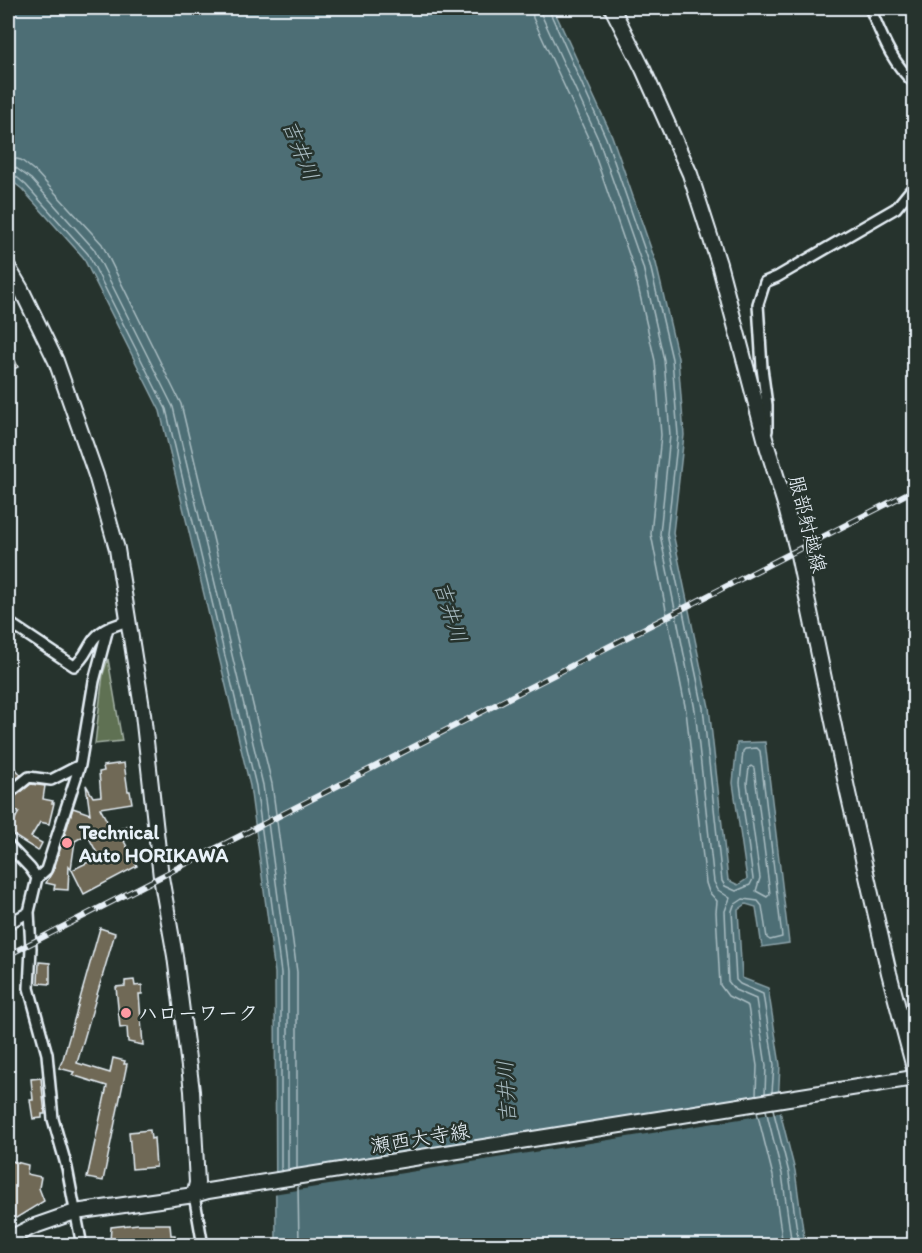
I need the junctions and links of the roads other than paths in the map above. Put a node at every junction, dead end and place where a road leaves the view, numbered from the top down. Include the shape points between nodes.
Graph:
1 (870, 8) edge
2 (613, 9) edge
3 (915, 83) edge
4 (915, 186) edge
5 (8, 267) edge
6 (767, 446) junction
7 (127, 621) junction
8 (8, 622) edge
9 (108, 628) junction
10 (80, 765) junction
11 (8, 794) edge
12 (8, 845) edge
13 (37, 878) junction
14 (29, 912) junction
15 (8, 924) edge
16 (913, 1075) edge
17 (201, 1193) junction
18 (75, 1212) junction
19 (8, 1239) edge
20 (82, 1245) edge
21 (203, 1245) edge

1 - 3 street via 889,52
2 - 6 main road, 服部射越線 via 690,174 719,264
4 - 6 street via 896,208 765,282 758,304
5 - 7 main road via 56,361 96,475 117,549
6 - 16 main road, 服部射越線 via 797,550
7 - 9 street
7 - 17 main road via 175,956
8 - 9 street via 74,666 97,633
9 - 10 street via 94,681
10 - 11 street via 51,780 29,777
10 - 13 street via 46,870
12 - 13 street
13 - 14 street
14 - 15 street
14 - 18 street via 29,988 47,1054 53,1119
16 - 17 main road, 瀬西大寺線
17 - 18 main road, 瀬西大寺線
17 - 21 street
18 - 19 main road, 瀬西大寺線
18 - 20 street

